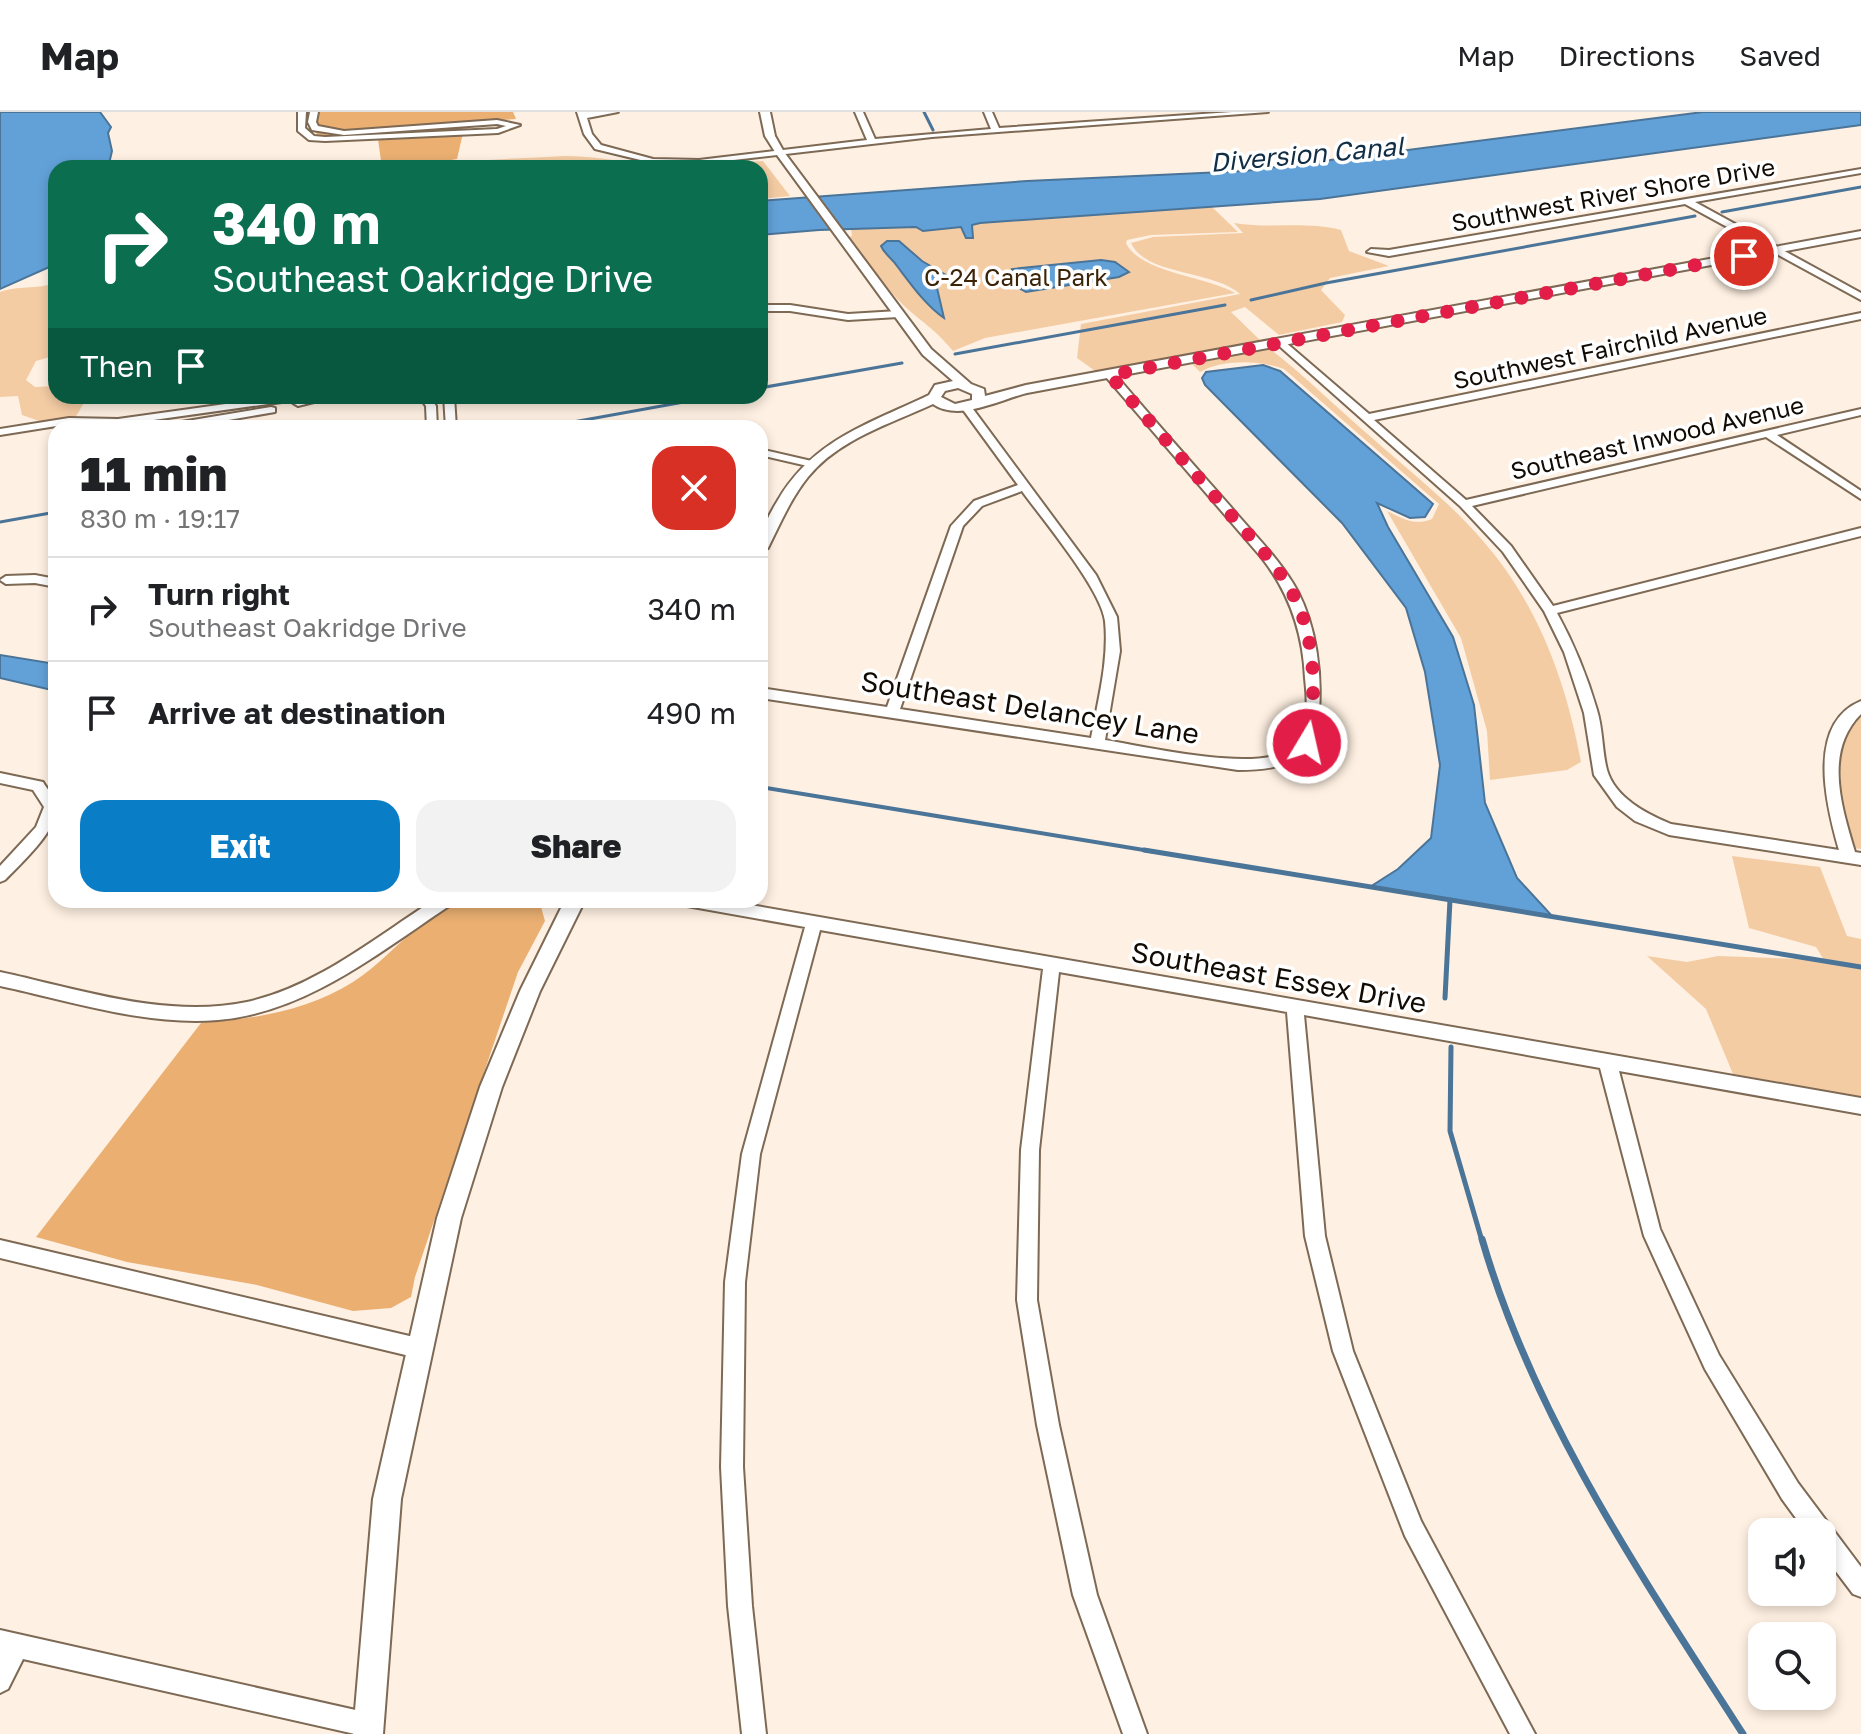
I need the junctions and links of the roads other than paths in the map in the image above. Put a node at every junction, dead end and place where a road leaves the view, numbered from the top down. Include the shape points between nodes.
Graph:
1 (302, 112) edge
2 (314, 112) edge
3 (614, 112) edge
4 (765, 112) edge
5 (859, 112) edge
6 (988, 112) edge
7 (1264, 112) edge
8 (582, 114) edge
9 (315, 128) junction
10 (465, 128) junction
11 (303, 130) junction
12 (996, 131) junction
13 (872, 142) junction
14 (780, 153) junction
15 (649, 160) edge
16 (717, 160) edge
17 (1861, 171) edge
18 (1686, 201) junction
19 (1861, 234) edge
20 (1775, 250) junction
21 (1371, 252) dead end
22 (1861, 297) edge
23 (768, 308) edge
24 (898, 314) junction
25 (1861, 316) edge
26 (1281, 343) junction
27 (927, 352) junction
28 (1110, 375) junction
29 (968, 386) junction
30 (1026, 389) junction
31 (935, 394) junction
32 (239, 404) edge
33 (972, 405) junction
34 (949, 407) junction
35 (1861, 412) edge
36 (1367, 418) junction
37 (179, 419) joint
38 (159, 420) edge
39 (889, 421) junction
40 (48, 425) edge
41 (27, 429) junction
42 (48, 430) edge
43 (0, 432) edge
44 (1768, 434) junction
45 (0, 440) edge
46 (768, 454) edge
47 (812, 464) junction
48 (1023, 487) junction
49 (1861, 496) edge
50 (1464, 504) junction
51 (1861, 532) edge
52 (768, 533) edge
53 (6, 580) dead end
54 (48, 581) edge
55 (1550, 611) junction
56 (768, 694) edge
57 (1861, 706) edge
58 (892, 712) junction
59 (1097, 744) junction
60 (0, 778) edge
61 (48, 802) edge
62 (48, 815) edge
63 (1855, 858) edge
64 (0, 876) edge
65 (433, 908) edge
66 (571, 908) edge
67 (733, 908) edge
68 (814, 922) junction
69 (1052, 963) junction
70 (0, 979) edge
71 (1295, 1008) junction
72 (1607, 1060) junction
73 (1861, 1106) edge
74 (0, 1249) edge
75 (418, 1348) junction
76 (1810, 1518) edge
77 (1836, 1553) edge
78 (1861, 1586) edge
79 (8, 1645) edge
80 (0, 1681) edge
81 (369, 1729) edge
82 (754, 1734) edge
83 (1135, 1734) edge
84 (1523, 1734) edge

1 - 11 street
2 - 9 street
3 - 8 street
4 - 14 street
5 - 13 street
6 - 12 street
7 - 12 street
8 - 15 street via 598,147
9 - 10 street via 344,133
9 - 11 street
10 - 10 street via 498,131 516,125 505,122
10 - 11 street via 341,139 312,138
12 - 13 street
13 - 14 street
14 - 16 street
14 - 24 street
17 - 18 street, Southwest River Shore Drive
18 - 20 street
18 - 21 street, Southwest River Shore Drive
19 - 20 street
20 - 22 street
20 - 26 street
23 - 24 street via 848,317
24 - 27 street
25 - 36 street, Southwest Fairchild Avenue
26 - 28 street
26 - 36 street
27 - 29 street
27 - 31 street via 936,374
28 - 30 street
28 - 59 street, Southeast Delancey Lane via 1271,561 1295,599 1306,631 1313,716 1307,743 1291,758 1263,766
29 - 30 street
29 - 31 street via 952,385
29 - 33 street via 980,395
30 - 33 street
31 - 34 street
31 - 39 street
32 - 37 street
33 - 34 street
33 - 48 street
34 - 39 street
35 - 44 street, Southeast Inwood Avenue
36 - 50 street
37 - 38 street
39 - 47 street via 838,444
40 - 41 street
41 - 42 street
41 - 43 street
41 - 45 street
44 - 49 street
44 - 50 street, Southeast Inwood Avenue
46 - 47 street
47 - 52 street
48 - 58 street via 971,506 957,526
48 - 59 street via 1092,578 1111,617 1113,651
50 - 55 street via 1507,549
51 - 55 street
53 - 54 street
55 - 63 street via 1571,652 1591,713 1601,775 1622,803 1669,829
56 - 58 street, Southeast Delancey Lane
57 - 63 street via 1841,729 1829,774
58 - 59 street, Southeast Delancey Lane
60 - 61 street via 38,786
62 - 64 street via 42,830
65 - 70 street via 279,999 220,1013 172,1013
66 - 75 street via 491,1087 449,1218
67 - 68 street, Southeast Essex Drive
68 - 69 street, Southeast Essex Drive
68 - 82 street via 751,1154 735,1282 732,1467
69 - 71 street, Southeast Essex Drive
69 - 83 street via 1030,1150 1027,1300 1085,1595
71 - 72 street, Southeast Essex Drive
71 - 84 street via 1315,1236 1343,1351 1413,1528
72 - 73 street, Southeast Essex Drive
72 - 76 street via 1651,1230 1712,1362
74 - 75 street
75 - 81 street via 387,1499
77 - 78 street
79 - 80 street
79 - 81 street

